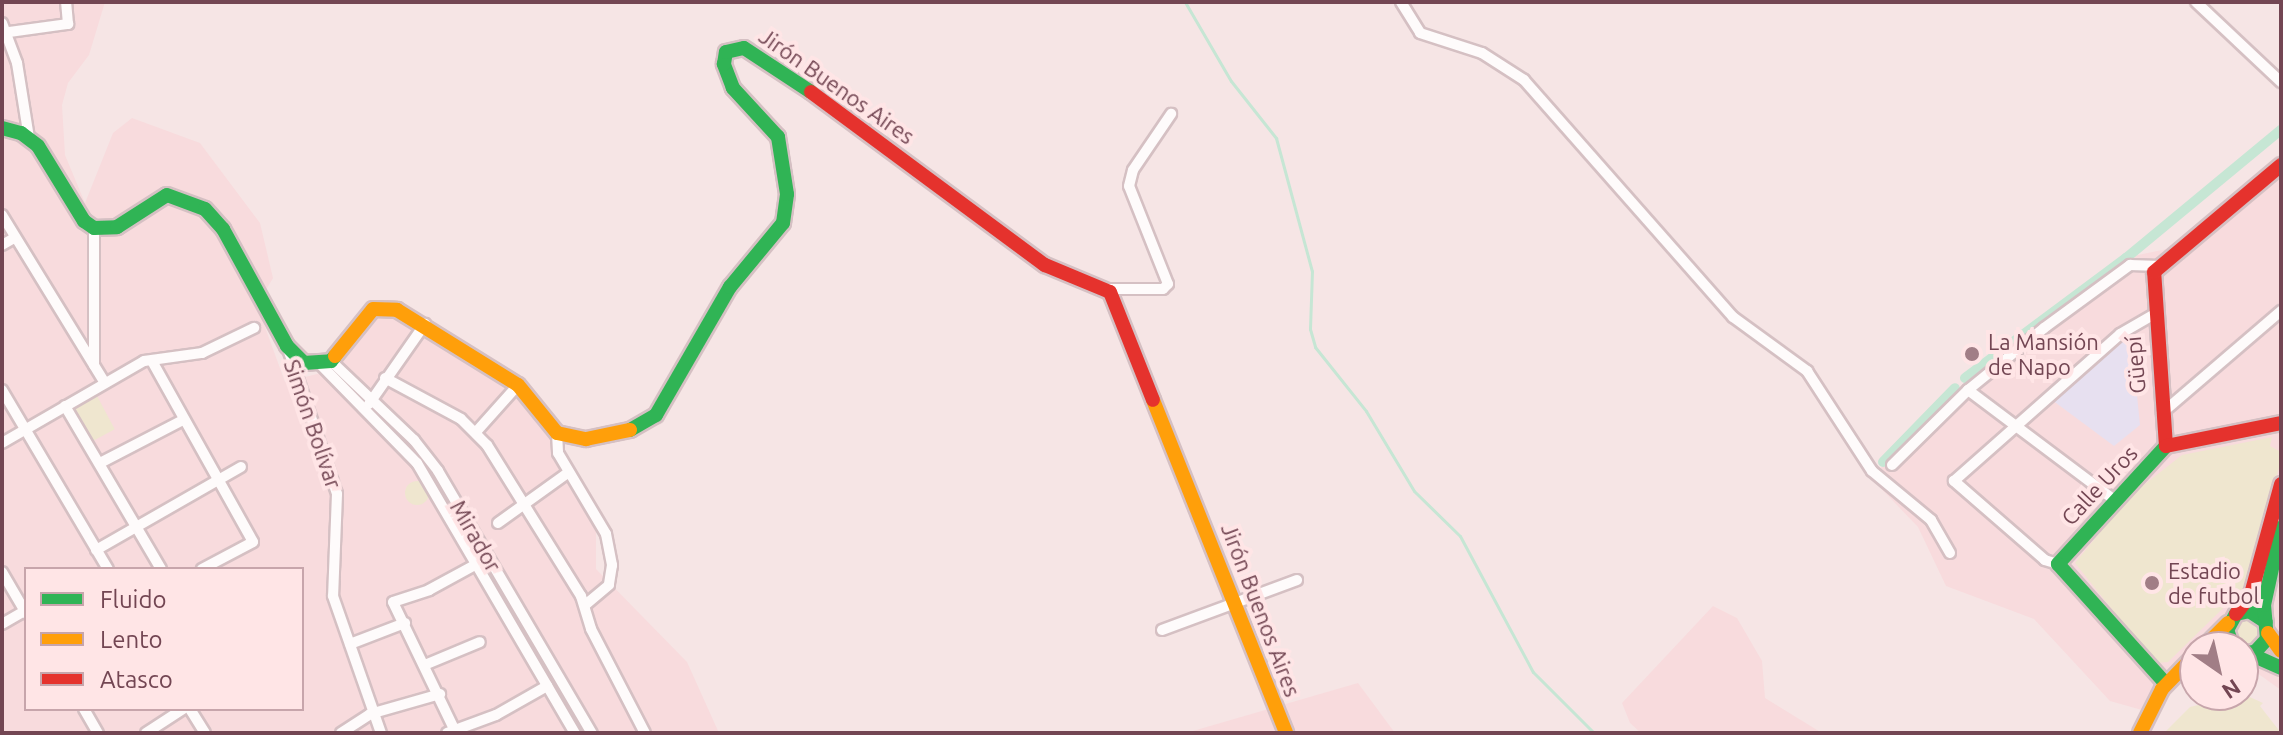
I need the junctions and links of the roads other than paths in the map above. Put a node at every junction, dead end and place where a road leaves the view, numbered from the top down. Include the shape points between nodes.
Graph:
1 (66, 2) edge
2 (1401, 2) edge
3 (2196, 2) edge
4 (3, 29) edge
5 (2281, 82) edge
6 (1171, 114) dead end
7 (2, 128) edge
8 (29, 138) junction
9 (2281, 165) edge
10 (2, 215) edge
11 (94, 228) junction
12 (14, 238) junction
13 (2, 245) edge
14 (2160, 266) junction
15 (1106, 289) junction
16 (2281, 311) edge
17 (2153, 315) junction
18 (425, 324) junction
19 (254, 328) dead end
20 (287, 346) junction
21 (152, 361) junction
22 (326, 363) junction
23 (94, 365) junction
24 (385, 378) junction
25 (103, 380) junction
26 (518, 385) junction
27 (2, 390) edge
28 (1968, 390) junction
29 (368, 404) junction
30 (65, 406) junction
31 (2162, 413) junction
32 (181, 421) junction
33 (2279, 424) edge
34 (2011, 428) junction
35 (25, 429) junction
36 (476, 432) junction
37 (557, 433) junction
38 (2, 443) edge
39 (2166, 446) junction
40 (100, 463) junction
41 (1892, 465) dead end
42 (241, 467) dead end
43 (569, 472) junction
44 (217, 482) junction
45 (2281, 484) edge
46 (2113, 499) junction
47 (525, 504) junction
48 (498, 523) dead end
49 (136, 524) junction
50 (2281, 528) edge
51 (96, 550) junction
52 (1950, 553) dead end
53 (2272, 557) edge
54 (2061, 559) junction
55 (475, 565) junction
56 (102, 567) edge
57 (160, 567) edge
58 (206, 567) edge
59 (2, 572) edge
60 (1297, 580) dead end
61 (585, 605) junction
62 (1236, 607) junction
63 (24, 608) edge
64 (24, 612) edge
65 (2232, 619) junction
66 (405, 623) junction
67 (2, 624) edge
68 (2267, 627) junction
69 (1162, 630) dead end
70 (2220, 631) edge
71 (2229, 631) edge
72 (480, 642) dead end
73 (350, 644) junction
74 (2259, 647) edge
75 (2281, 651) edge
76 (2259, 659) edge
77 (427, 664) junction
78 (2281, 668) edge
79 (2179, 672) edge
80 (2166, 684) junction
81 (547, 686) junction
82 (440, 694) junction
83 (85, 711) edge
84 (180, 711) edge
85 (191, 711) edge
86 (376, 714) junction
87 (452, 732) edge
88 (98, 733) edge
89 (146, 733) edge
90 (205, 733) edge
91 (341, 733) edge
92 (381, 733) edge
93 (575, 733) edge
94 (592, 733) edge
95 (645, 733) edge
96 (1286, 733) edge
97 (2140, 733) edge

1 - 4 street via 68,24
2 - 52 street via 1420,33 1482,53 1524,80 1733,317 1807,371 1872,471 1931,520
3 - 5 street
4 - 8 street via 17,63
6 - 15 street via 1133,170 1129,186 1168,284 1163,289
7 - 8 street
8 - 11 street via 51,162 84,221
9 - 14 street
10 - 12 street
11 - 20 street via 117,227 162,196 200,205 223,229
11 - 23 street
12 - 13 street
12 - 23 street
14 - 17 street, Güepí via 2152,280
14 - 28 street via 2130,265
15 - 37 street, Jirón Buenos Aires via 1045,265 852,119 735,46 723,58 728,79 778,137 787,194 783,223 730,287 656,415 634,429 606,436 572,438
15 - 62 street, Jirón Buenos Aires via 1117,303
16 - 31 street
17 - 31 street, Güepí
17 - 34 street via 2138,320
18 - 22 street via 397,310 373,309
18 - 24 street
18 - 26 street
19 - 21 street via 202,353
20 - 22 street via 300,361
20 - 73 street, Simón Bolívar via 337,494 330,576
21 - 25 street
21 - 32 street
22 - 29 street, Mirador
23 - 25 street
24 - 29 street
24 - 36 street
25 - 30 street
26 - 36 street
26 - 37 street
27 - 35 street
28 - 34 street
28 - 41 street
29 - 55 street, Mirador via 417,463
29 - 94 street, Mirador via 438,471
30 - 35 street
30 - 40 street
31 - 39 street, Güepí
32 - 40 street
32 - 44 street
33 - 39 street
34 - 46 street
34 - 54 street via 1954,481 2045,560
35 - 38 street
35 - 51 street
36 - 47 street
37 - 43 street via 558,453
39 - 46 street, Calle Uros
40 - 49 street
42 - 44 street
43 - 47 street
43 - 61 street via 606,534 612,565 609,585
44 - 49 street
44 - 58 street via 253,542
45 - 53 street
46 - 54 street, Calle Uros
47 - 48 street
47 - 61 street
49 - 51 street
49 - 57 street
50 - 53 street
51 - 56 street
53 - 65 street
53 - 68 street
54 - 80 street
55 - 66 street via 393,602
55 - 81 street, Mirador
59 - 63 street
60 - 62 street
61 - 95 street via 591,629
62 - 69 street
62 - 96 street, Jirón Buenos Aires
64 - 67 street
65 - 68 street via 2249,611
65 - 70 street
65 - 71 street
66 - 73 street
66 - 77 street
68 - 74 street via 2265,644
68 - 75 street
72 - 77 street
73 - 86 street, Simón Bolívar
76 - 78 street
77 - 82 street
79 - 80 street
80 - 97 street
81 - 87 street
81 - 93 street, Mirador
82 - 86 street
82 - 87 street
83 - 88 street
84 - 89 street
85 - 90 street
86 - 91 street
86 - 92 street, Simón Bolívar

